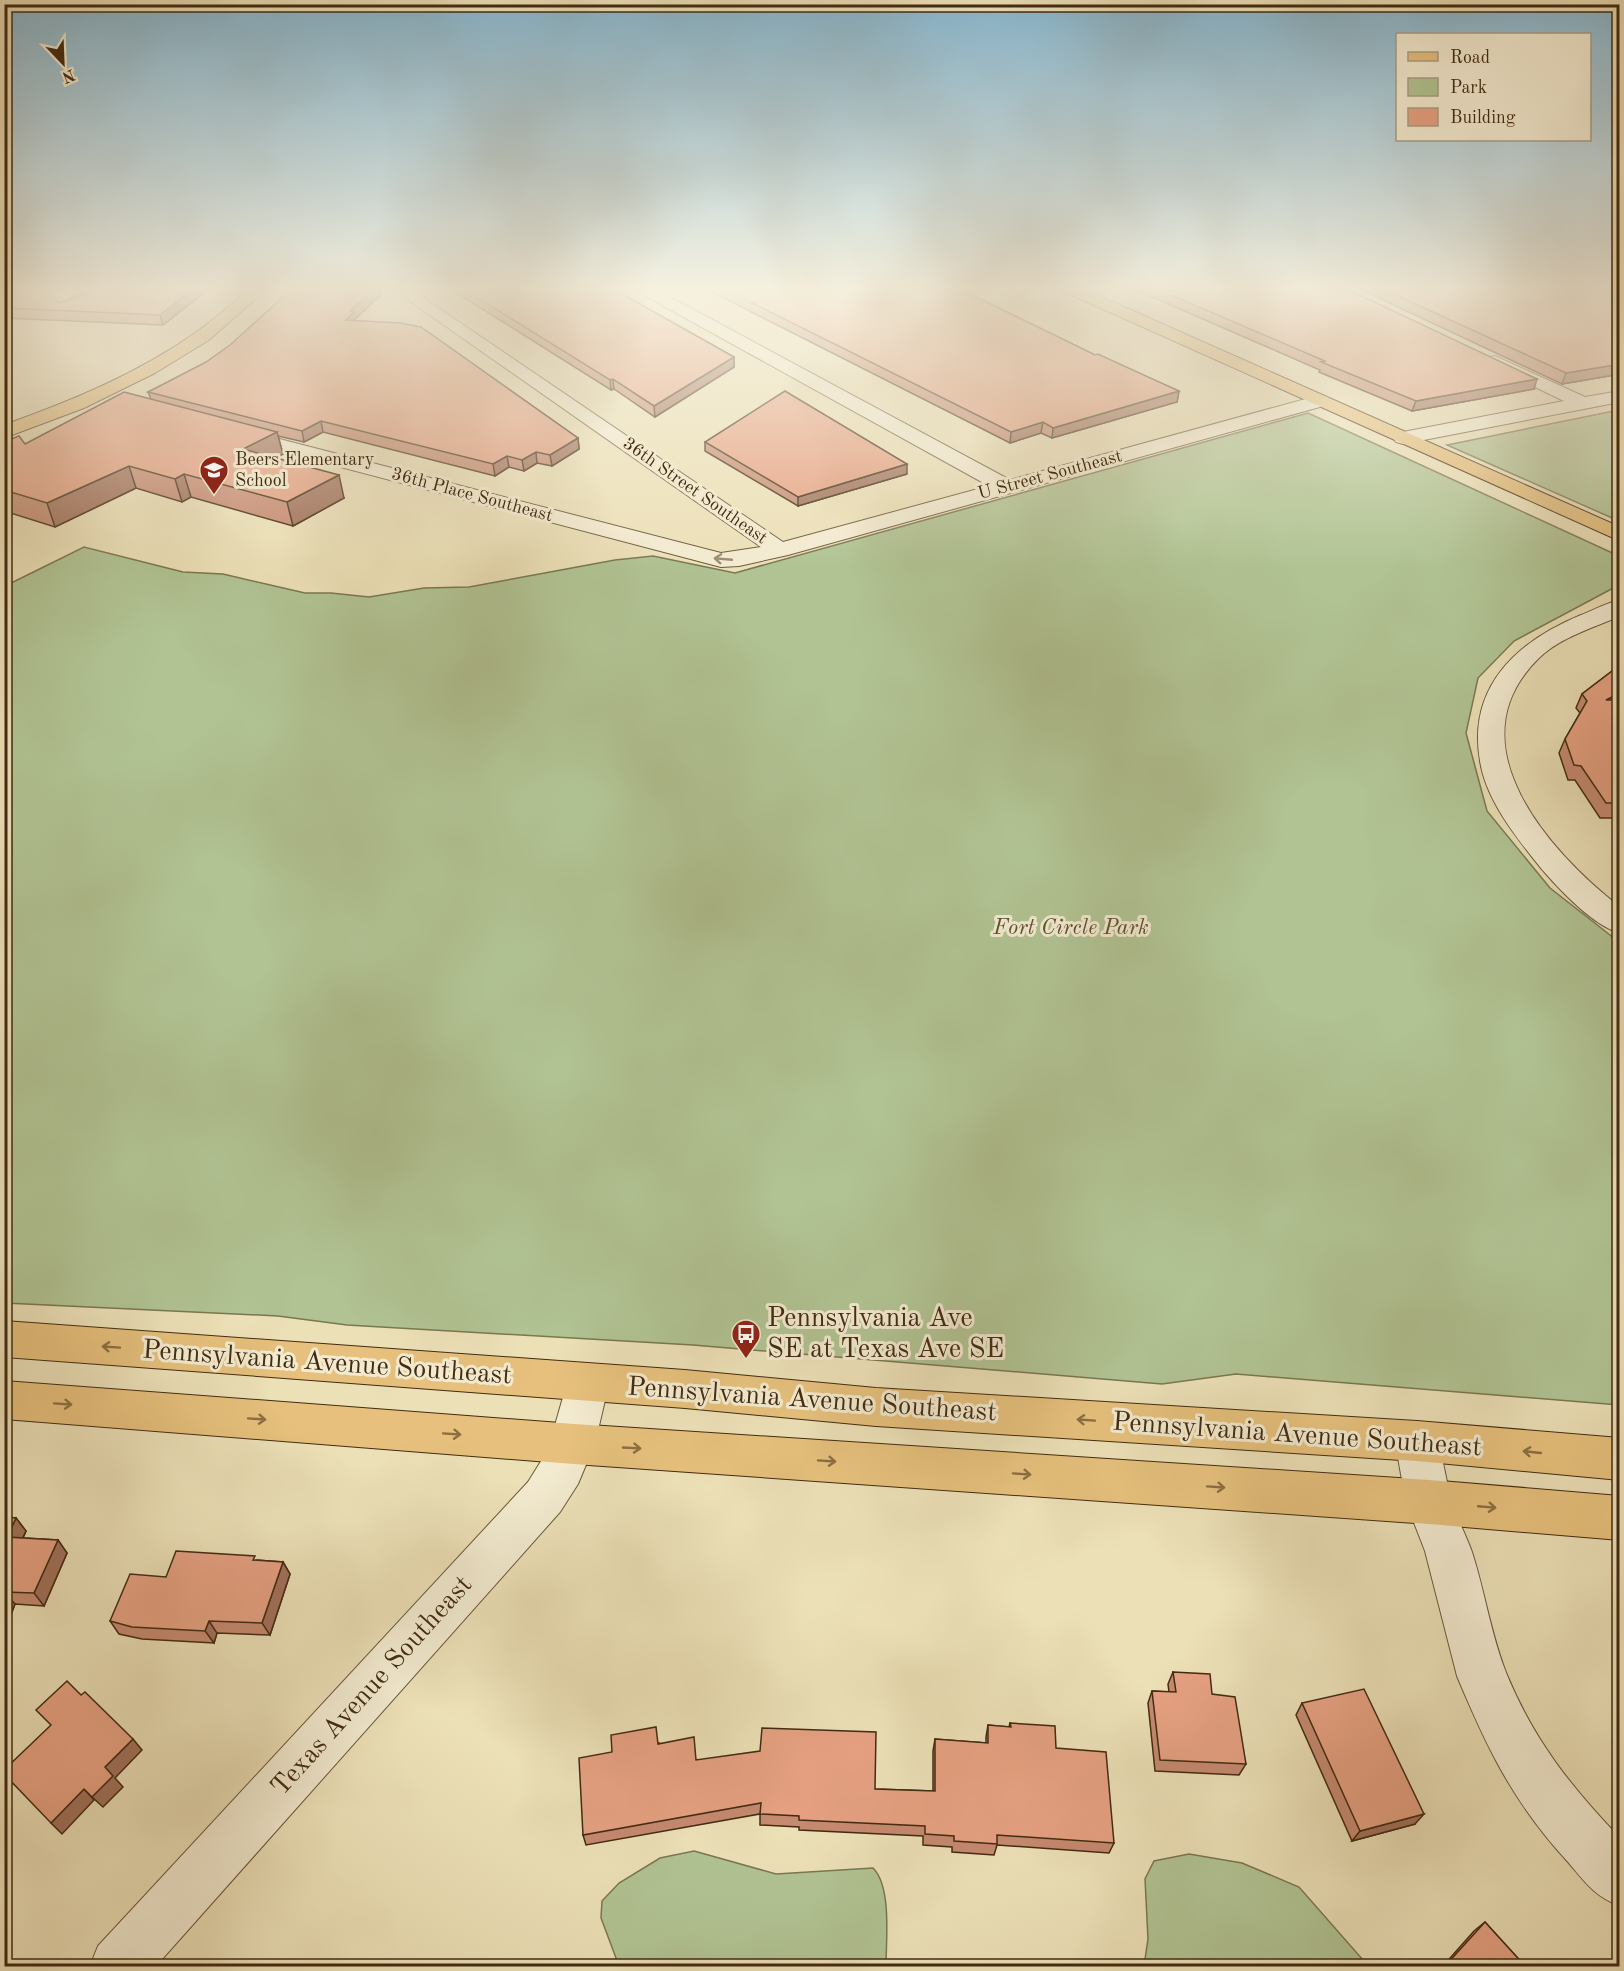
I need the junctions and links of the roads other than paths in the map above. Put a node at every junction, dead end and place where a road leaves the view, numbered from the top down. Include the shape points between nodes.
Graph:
1 (123, 382) edge
2 (536, 382) edge
3 (815, 382) edge
4 (1280, 382) edge
5 (1538, 382) edge
6 (94, 396) junction
7 (1620, 396) edge
8 (1320, 400) junction
9 (1582, 403) junction
10 (123, 404) edge
11 (216, 429) edge
12 (4, 432) edge
13 (1403, 438) junction
14 (1007, 487) junction
15 (1620, 535) edge
16 (780, 550) junction
17 (1620, 607) edge
18 (1620, 923) edge
19 (4, 1339) edge
20 (588, 1383) junction
21 (4, 1400) edge
22 (1417, 1441) junction
23 (574, 1444) junction
24 (1620, 1459) edge
25 (1429, 1502) junction
26 (1620, 1518) edge
27 (1620, 1880) edge
28 (117, 1966) edge

1 - 6 main road
2 - 16 street, 36th Street Southeast
3 - 14 street
4 - 8 main road
5 - 9 street
6 - 10 street
6 - 12 main road
7 - 9 street
8 - 13 main road
8 - 14 street, U Street Southeast
9 - 13 street
16 -> 11 street, 36th Place Southeast via 721,560
13 - 15 main road
14 - 16 street, U Street Southeast
17 - 18 street via 1528,654 1499,695 1491,737 1501,786 1526,831 1563,875
20 -> 19 main road, Pennsylvania Avenue Southeast
22 -> 20 main road, Pennsylvania Avenue Southeast via 876,1407
20 - 23 street, Texas Avenue Southeast
21 -> 23 main road
24 -> 22 main road, Pennsylvania Avenue Southeast
22 - 25 street
23 -> 25 main road
23 - 28 street, Texas Avenue Southeast via 561,1475 544,1497
25 -> 26 main road
25 - 27 street via 1448,1551 1482,1676 1505,1729 1558,1812

